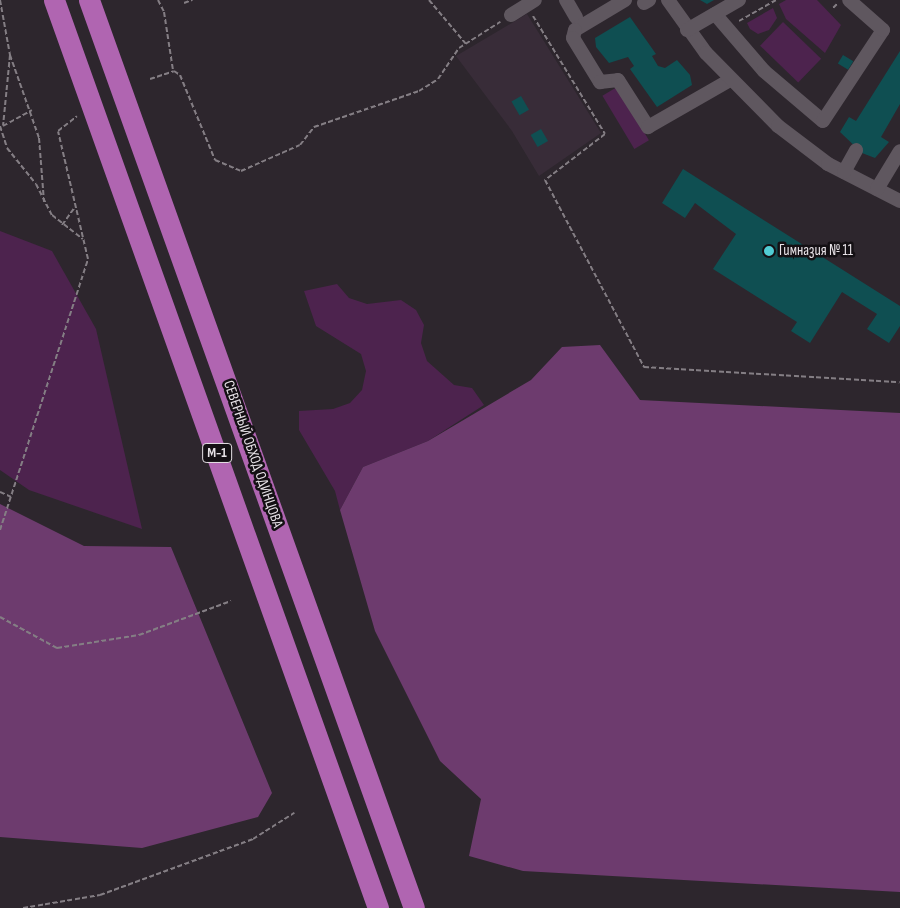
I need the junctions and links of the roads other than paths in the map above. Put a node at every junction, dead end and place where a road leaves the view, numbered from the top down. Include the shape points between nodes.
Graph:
1 (54, 0) edge
2 (89, 0) edge
3 (566, 0) edge
4 (625, 0) edge
5 (739, 0) edge
6 (849, 0) edge
7 (672, 1) edge
8 (532, 5) edge
9 (714, 14) junction
10 (507, 18) road end
11 (576, 18) dead end
12 (687, 30) junction
13 (730, 80) junction
14 (856, 150) dead end
15 (900, 151) edge
16 (844, 172) junction
17 (877, 189) junction
18 (900, 201) edge
19 (378, 908) edge
20 (414, 908) edge

1 - 19 highway, М-1
2 - 20 highway, СЕВЕРНЫЙ ОБХОД ОДИНЦОВА / М-1
3 - 11 street
4 - 13 street via 575,30 573,38 600,82 618,80 648,128
5 - 9 street
6 - 9 street via 883,30 823,121 764,71
7 - 12 street
8 - 10 street
9 - 12 street
12 - 13 street
13 - 16 street via 778,126
14 - 16 street
15 - 17 street
16 - 17 street
17 - 18 street

